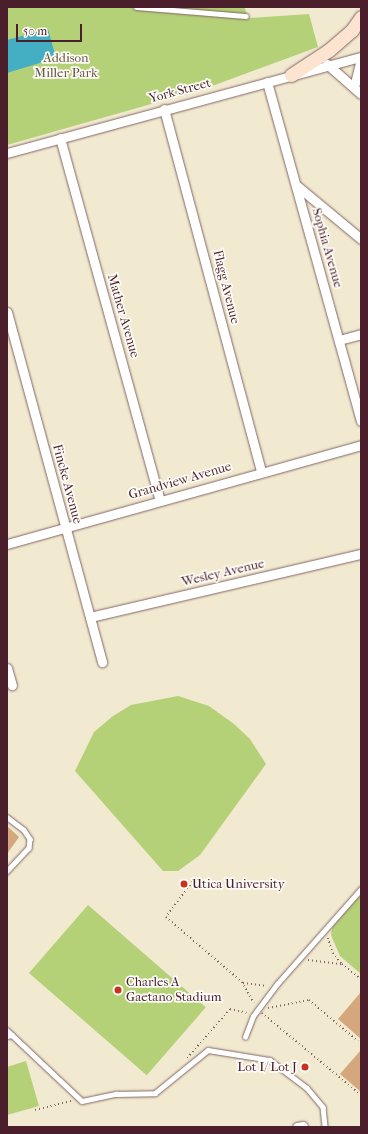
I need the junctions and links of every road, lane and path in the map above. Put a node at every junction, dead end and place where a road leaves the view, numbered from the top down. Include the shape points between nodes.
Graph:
1 (136, 7) edge
2 (246, 16) dead end
3 (361, 17) edge
4 (361, 58) edge
5 (325, 62) junction
6 (291, 75) joint
7 (267, 82) junction
8 (354, 87) junction
9 (361, 94) edge
10 (164, 109) junction
11 (60, 138) junction
12 (7, 154) edge
13 (296, 185) junction
14 (361, 239) edge
15 (7, 312) edge
16 (361, 334) edge
17 (339, 340) junction
18 (361, 421) edge
19 (361, 445) edge
20 (261, 472) junction
21 (160, 500) junction
22 (66, 528) junction
23 (7, 544) edge
24 (361, 554) edge
25 (90, 617) junction
26 (102, 662) dead end
27 (7, 668) edge
28 (12, 685) dead end
29 (7, 817) edge
30 (7, 872) edge
31 (194, 879) dead end
32 (361, 889) edge
33 (328, 926) junction
34 (296, 962) junction
35 (342, 964) junction
36 (361, 979) edge
37 (242, 982) junction
38 (277, 984) junction
39 (258, 1010) junction
40 (253, 1016) junction
41 (7, 1030) edge
42 (9, 1035) edge
43 (245, 1037) dead end
44 (358, 1041) dead end
45 (185, 1059) dead end
46 (361, 1095) edge
47 (80, 1098) junction
48 (35, 1110) dead end
49 (325, 1127) edge

1 - 2 lane
3 - 5 street
4 - 5 street
4 - 8 street
5 - 6 street
5 - 8 street
6 - 7 street, York Street
7 - 10 street, York Street
7 - 13 street, Sophia Avenue
8 - 9 street
10 - 11 street, York Street
10 - 20 street, Flagg Avenue
11 - 12 street, York Street
11 - 21 street, Mather Avenue
13 - 14 street
13 - 17 street, Sophia Avenue
15 - 22 street, Fincke Avenue
16 - 17 street
17 - 18 street, Sophia Avenue
19 - 20 street, Grandview Avenue
20 - 21 street, Grandview Avenue
21 - 22 street, Grandview Avenue
22 - 23 street, Grandview Avenue
22 - 25 street, Fincke Avenue
24 - 25 street, Wesley Avenue
25 - 26 street, Fincke Avenue
27 - 28 street
29 - 30 lane via 24,830 30,839 29,848
31 - 37 path via 166,917
32 - 33 lane
33 - 34 lane
33 - 35 path via 332,953
34 - 35 path
34 - 38 lane
35 - 36 path
37 - 38 path via 261,986
37 - 39 path
38 - 39 lane
39 - 40 lane
39 - 44 path via 309,1000
39 - 46 path
40 - 43 lane
40 - 45 path via 230,1009
41 - 42 lane
42 - 47 lane
47 - 48 path
47 - 49 lane via 87,1101 116,1094 155,1093 208,1050 270,1060 281,1066 323,1107

